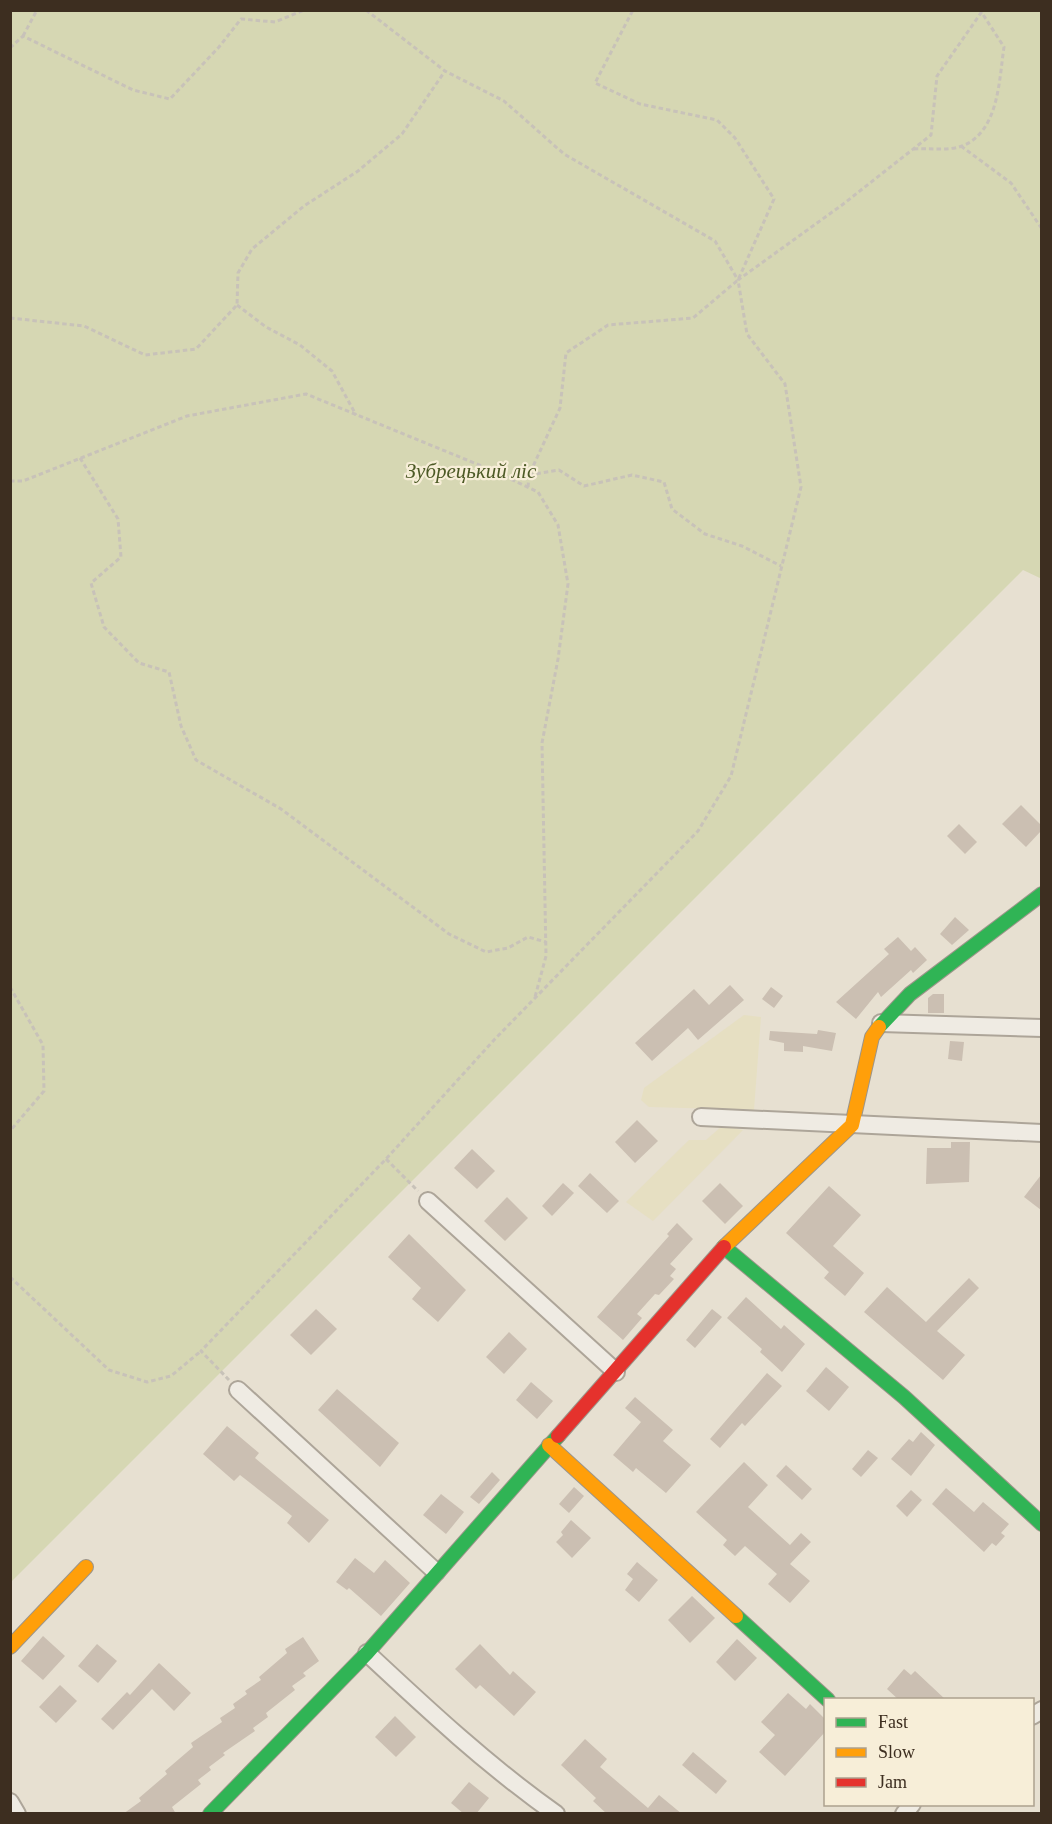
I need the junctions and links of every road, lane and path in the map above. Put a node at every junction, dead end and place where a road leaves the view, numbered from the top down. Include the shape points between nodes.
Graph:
1 (37, 10) edge
2 (304, 10) edge
3 (366, 10) edge
4 (633, 10) edge
5 (982, 12) edge
6 (23, 36) junction
7 (10, 48) edge
8 (445, 71) junction
9 (961, 146) junction
10 (914, 149) junction
11 (1041, 229) edge
12 (738, 280) junction
13 (237, 305) junction
14 (10, 318) edge
15 (356, 415) junction
16 (81, 458) junction
17 (529, 475) junction
18 (10, 481) edge
19 (528, 487) junction
20 (781, 566) junction
21 (1041, 894) edge
22 (546, 942) junction
23 (10, 987) edge
24 (534, 999) junction
25 (881, 1023) junction
26 (1041, 1028) edge
27 (701, 1117) dead end
28 (852, 1125) junction
29 (10, 1131) edge
30 (1041, 1133) edge
31 (386, 1159) junction
32 (428, 1201) joint
33 (724, 1248) junction
34 (10, 1277) edge
35 (201, 1352) junction
36 (616, 1372) junction
37 (238, 1390) joint
38 (549, 1445) junction
39 (1041, 1524) edge
40 (86, 1568) dead end
41 (436, 1572) junction
42 (10, 1647) edge
43 (367, 1653) junction
44 (826, 1698) edge
45 (10, 1802) edge
46 (17, 1814) edge
47 (210, 1814) edge
48 (556, 1814) edge

1 - 6 path
2 - 6 path via 275,22 240,19 170,99 133,90
3 - 8 path
4 - 12 path via 595,83 640,104 717,120 735,138 774,199
5 - 9 path via 1004,47 996,96 985,130
5 - 10 path via 937,76 931,135
6 - 7 path
8 - 12 path via 504,101 564,154 715,241
8 - 13 path via 402,134 252,249 238,273
9 - 10 path
9 - 11 path via 1011,183
10 - 12 path
12 - 17 path via 693,318 608,325 566,353 560,408
12 - 20 path via 747,334 785,384 801,487
13 - 14 path via 196,348 145,355 84,326
13 - 15 path via 266,327 300,345 332,371
15 - 16 path via 306,394 187,416
15 - 19 path
16 - 18 path via 23,481
16 - 22 path via 118,519 121,557 91,583 104,627 139,663 169,672 182,726 196,760 281,809 449,934 486,952 508,948 528,937
17 - 19 path
17 - 20 path via 559,470 584,486 632,475 664,482 672,509 705,534 742,546
19 - 22 path via 538,492 558,525 568,584 542,743
20 - 24 path via 731,776 698,831
21 - 25 street via 910,994
22 - 24 path
23 - 29 path via 43,1045 44,1091
24 - 31 path
25 - 26 street
25 - 28 street via 872,1037
27 - 28 street
28 - 30 street
28 - 33 street
31 - 32 path
31 - 35 path
32 - 36 street
33 - 36 street
33 - 39 street via 904,1396
34 - 35 path via 109,1370 147,1382 171,1376
35 - 37 path
36 - 38 street
37 - 41 street
38 - 41 street
38 - 44 street
40 - 42 street
41 - 43 street
43 - 47 street
43 - 48 street via 499,1772
45 - 46 street

